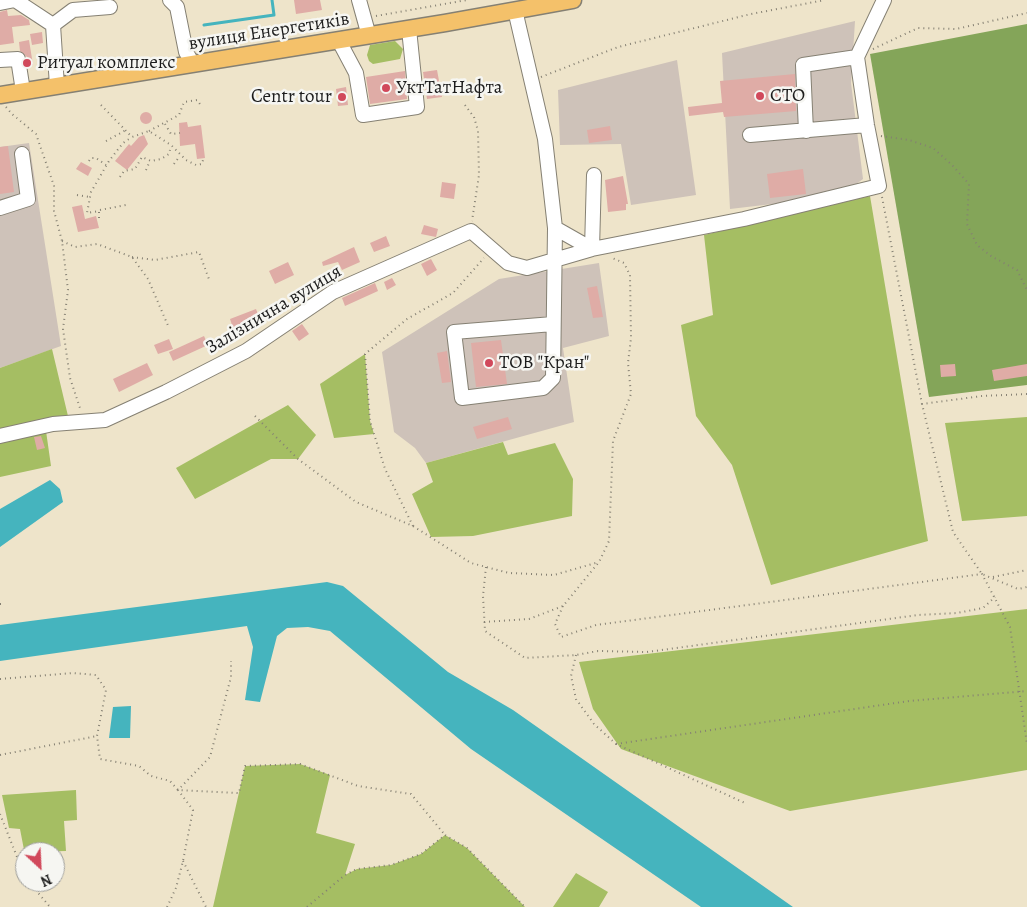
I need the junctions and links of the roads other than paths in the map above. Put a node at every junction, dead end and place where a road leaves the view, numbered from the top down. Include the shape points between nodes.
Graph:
1 (170, 0) edge
2 (359, 0) edge
3 (573, 0) edge
4 (884, 0) edge
5 (548, 2) edge
6 (0, 3) edge
7 (73, 5) edge
8 (110, 7) dead end
9 (515, 10) junction
10 (53, 25) junction
11 (409, 29) junction
12 (369, 36) junction
13 (339, 41) junction
14 (857, 57) junction
15 (0, 60) edge
16 (193, 64) junction
17 (57, 86) junction
18 (23, 91) junction
19 (3, 101) edge
20 (868, 130) junction
21 (806, 131) junction
22 (750, 135) dead end
23 (22, 154) dead end
24 (594, 175) dead end
25 (0, 208) edge
26 (555, 228) junction
27 (592, 249) junction
28 (555, 264) junction
29 (553, 324) junction
30 (0, 436) edge

1 - 16 street via 177,7 186,52
2 - 12 street
3 - 5 main road, вулиця Енергетиків
4 - 14 street
5 - 9 main road, вулиця Енергетиків
6 - 10 street via 15,0
7 - 8 street
7 - 10 street
9 - 11 main road, вулиця Енергетиків
9 - 26 street via 545,139
10 - 17 street
11 - 12 main road, вулиця Енергетиків
11 - 13 street via 417,108 362,115 356,73
12 - 13 main road, вулиця Енергетиків
13 - 16 main road, вулиця Енергетиків
14 - 20 street
14 - 21 street via 803,65
15 - 18 street via 18,59
16 - 17 main road, вулиця Енергетиків
17 - 18 main road, вулиця Енергетиків
18 - 19 main road, вулиця Енергетиків
20 - 21 street
20 - 27 street via 879,186 744,219
21 - 22 street
23 - 25 street via 28,200
24 - 27 street
26 - 27 street
26 - 28 street
27 - 28 street
28 - 29 street
28 - 30 street, Залізнична вулиця via 527,268 508,264 470,230 332,292 246,351 105,420 53,424
29 - 29 street via 553,378 543,388 462,398 454,332

